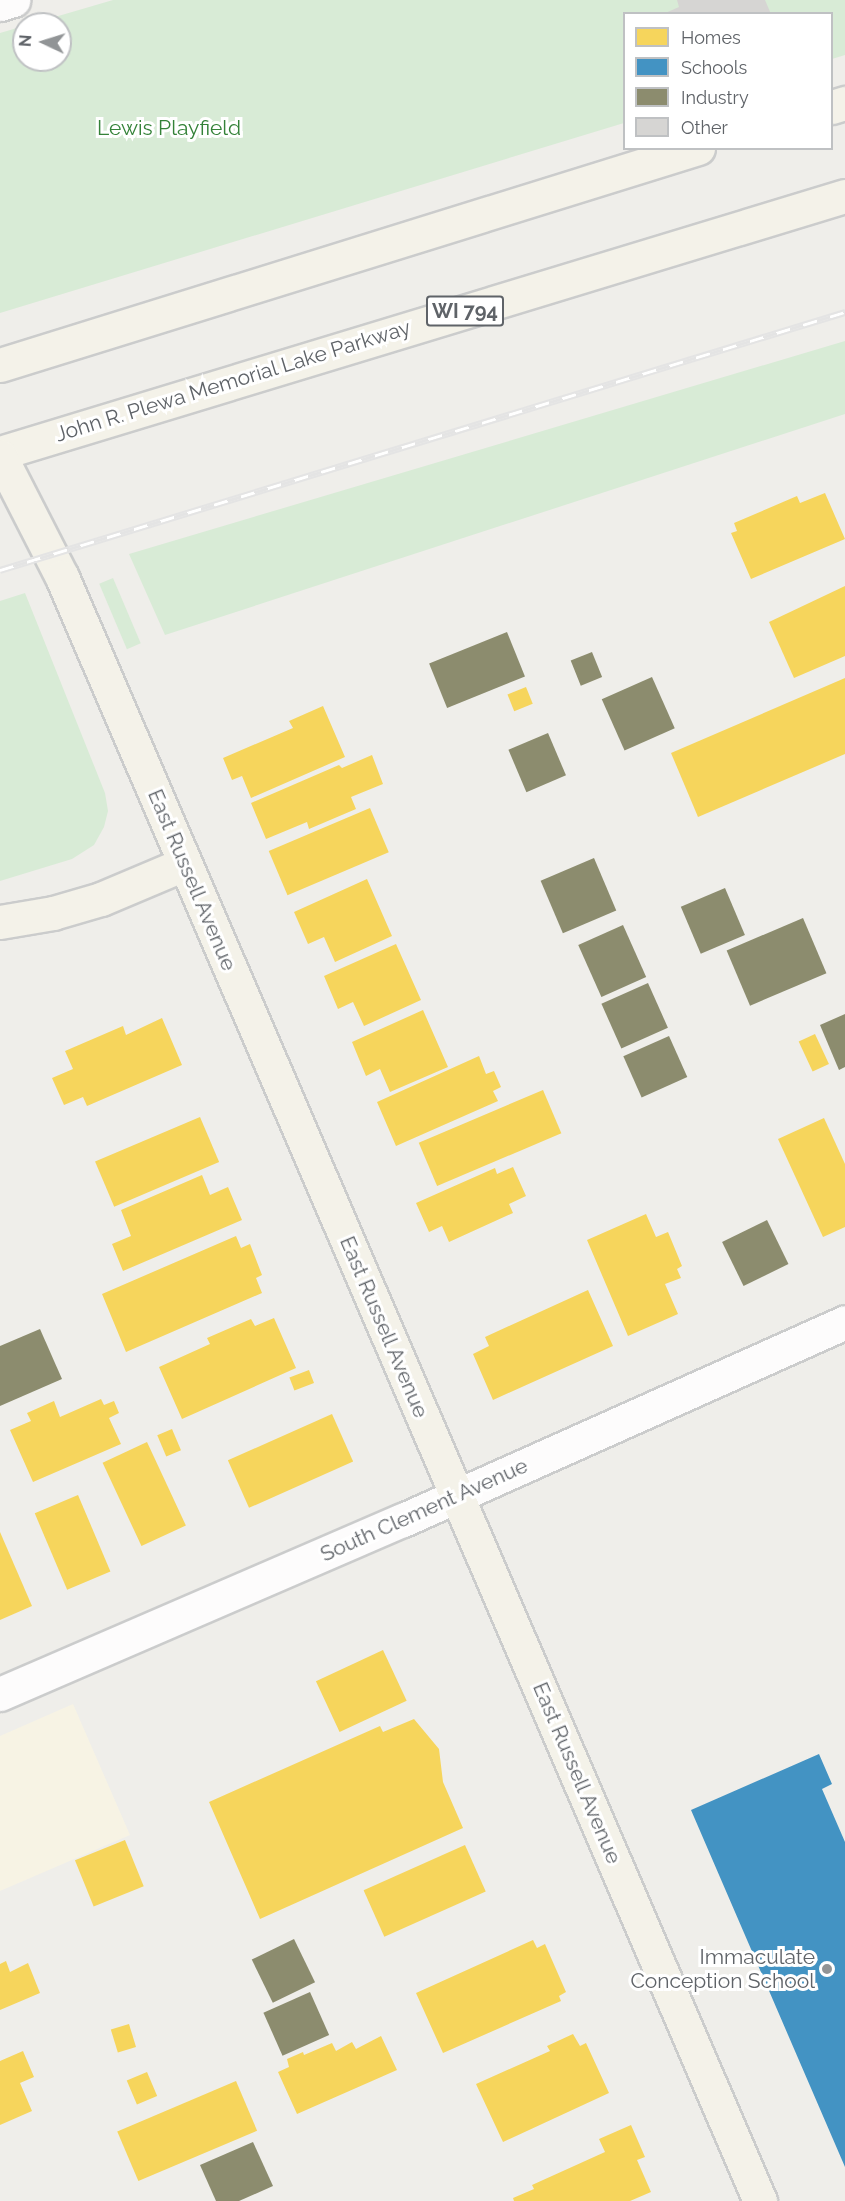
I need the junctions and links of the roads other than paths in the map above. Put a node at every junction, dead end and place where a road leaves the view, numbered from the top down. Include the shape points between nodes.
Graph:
1 (13, 0) edge
2 (0, 4) edge
3 (692, 150) edge
4 (845, 196) edge
5 (0, 364) edge
6 (0, 455) edge
7 (184, 864) junction
8 (0, 922) edge
9 (845, 1322) edge
10 (457, 1496) junction
11 (0, 1694) edge
12 (759, 2201) edge

1 - 2 street
3 - 5 main road
4 - 6 main road, John R. Plewa Memorial Lake Parkway / WI 794 via 85,425
6 - 7 main road, East Russell Avenue via 62,577
7 - 8 main road via 101,898 53,913
7 - 10 main road, East Russell Avenue
9 - 10 street, South Clement Avenue
10 - 11 street, South Clement Avenue
10 - 12 main road, East Russell Avenue

